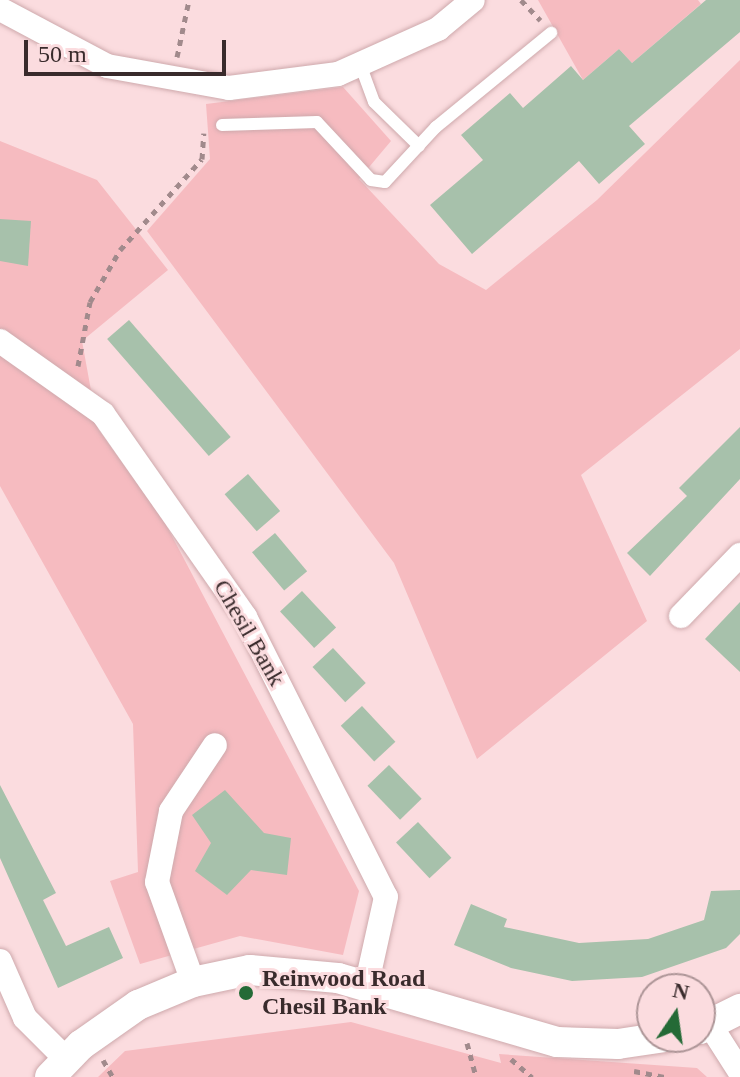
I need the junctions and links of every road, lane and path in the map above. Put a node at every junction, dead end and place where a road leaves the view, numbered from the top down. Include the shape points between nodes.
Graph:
1 (189, 0) edge
2 (473, 0) edge
3 (521, 0) edge
4 (0, 9) edge
5 (551, 33) joint
6 (360, 64) junction
7 (172, 77) junction
8 (201, 119) dead end
9 (222, 125) dead end
10 (419, 146) junction
11 (0, 341) edge
12 (73, 391) junction
13 (740, 555) edge
14 (681, 616) dead end
15 (215, 745) dead end
16 (0, 961) edge
17 (193, 982) junction
18 (366, 987) junction
19 (740, 1009) edge
20 (716, 1021) edge
21 (636, 1041) edge
22 (716, 1041) edge
23 (58, 1068) edge
24 (740, 1072) edge

1 - 7 path
2 - 6 street via 438,29
3 - 5 path
4 - 7 street via 107,66
5 - 10 lane
6 - 7 street via 338,74 229,88
6 - 10 lane via 374,102
8 - 12 path via 202,159 120,250 90,302
9 - 10 lane via 317,122 378,183
11 - 12 street, Chesil Bank
12 - 18 street, Chesil Bank via 103,414 245,617 386,897
13 - 14 street
15 - 17 street via 171,811 157,882
16 - 23 street via 25,1018
17 - 18 street via 280,969
17 - 23 street via 138,1005
18 - 21 street via 557,1042
19 - 20 street
22 - 24 street

